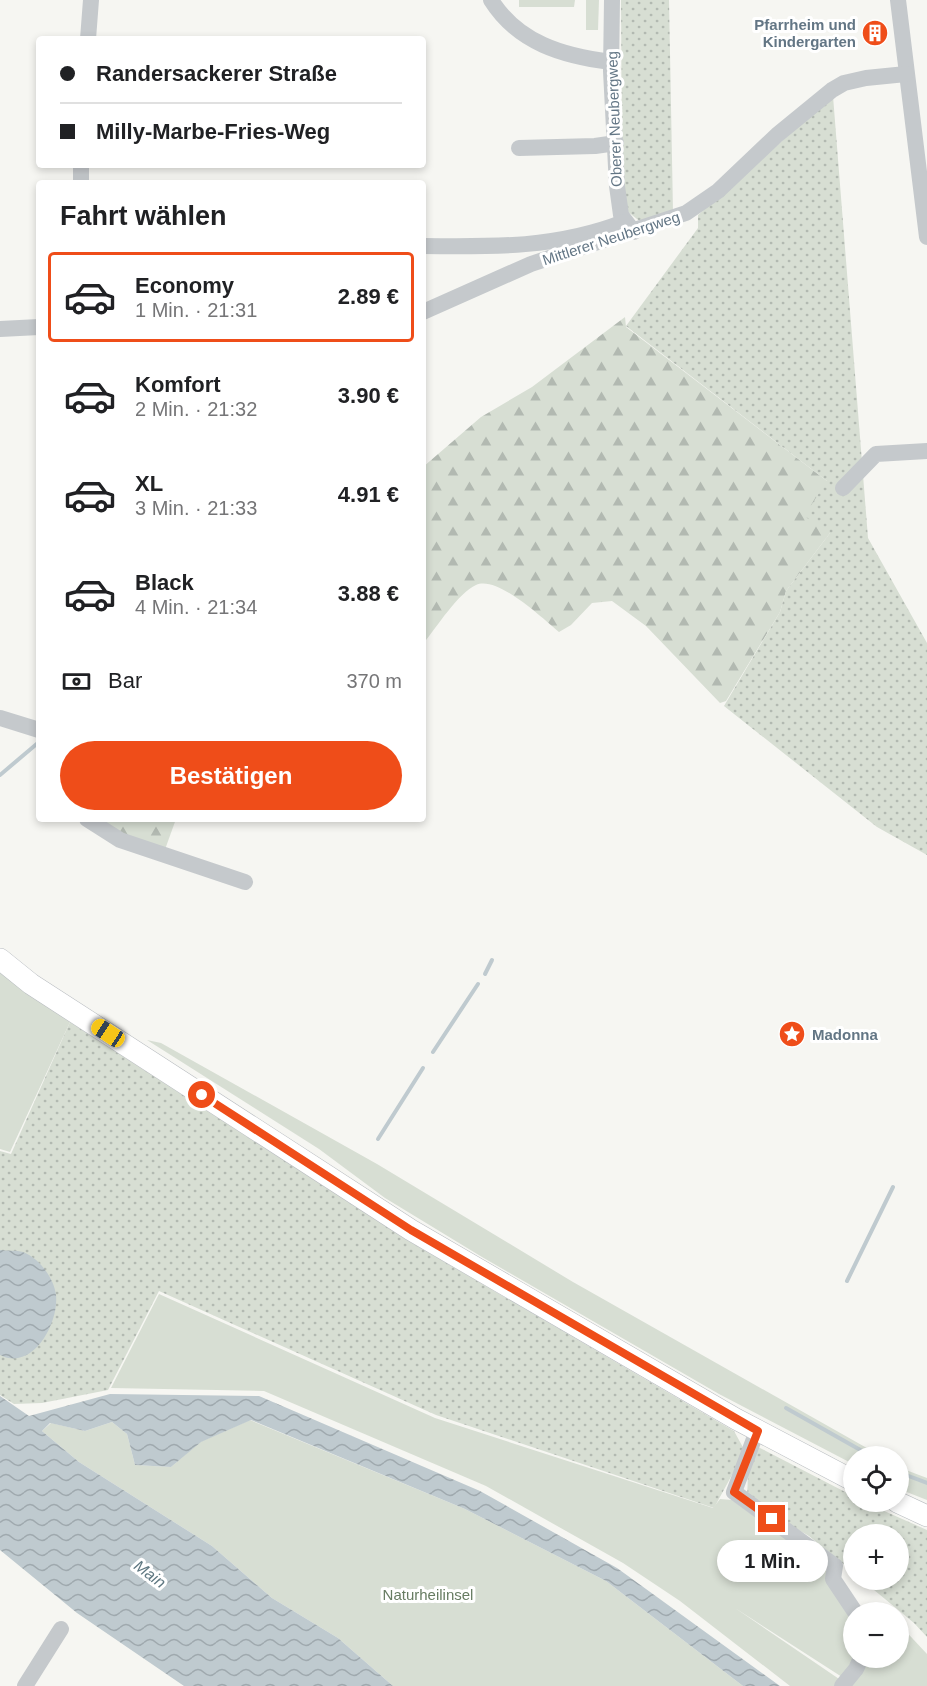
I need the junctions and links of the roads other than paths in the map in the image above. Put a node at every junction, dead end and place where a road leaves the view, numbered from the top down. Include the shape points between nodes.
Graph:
1 (91, 0) edge
2 (491, 0) edge
3 (612, 0) edge
4 (898, 0) edge
5 (88, 36) edge
6 (611, 62) junction
7 (906, 74) junction
8 (616, 143) junction
9 (519, 148) dead end
10 (629, 227) junction
11 (927, 237) edge
12 (426, 246) edge
13 (426, 311) edge
14 (36, 327) edge
15 (0, 329) edge
16 (927, 451) edge
17 (843, 488) dead end
18 (0, 718) edge
19 (36, 729) edge
20 (92, 822) edge
21 (245, 882) dead end
22 (0, 959) edge
23 (758, 1431) junction
24 (843, 1475) edge
25 (909, 1508) edge
26 (927, 1516) edge
27 (848, 1602) edge
28 (61, 1629) dead end
29 (856, 1668) edge
30 (25, 1686) edge
31 (842, 1686) edge

1 - 5 street
2 - 6 street via 507,21 529,39 557,51
3 - 6 street, Oberer Neubergweg
4 - 7 street
6 - 8 street, Oberer Neubergweg
7 - 10 street, Mittlerer Neubergweg via 844,83 777,135 718,191 686,213
7 - 11 street
8 - 9 street
8 - 10 street, Oberer Neubergweg via 618,205
10 - 12 street, Mittlerer Neubergweg via 531,246
10 - 13 street, Mittlerer Neubergweg via 531,264
14 - 15 street
16 - 17 street via 876,454
18 - 19 street
20 - 21 street via 120,840
22 - 23 main road via 31,984 411,1230
23 - 24 main road
23 - 27 street via 734,1492 835,1566 833,1579
25 - 26 main road
28 - 30 street
29 - 31 street

